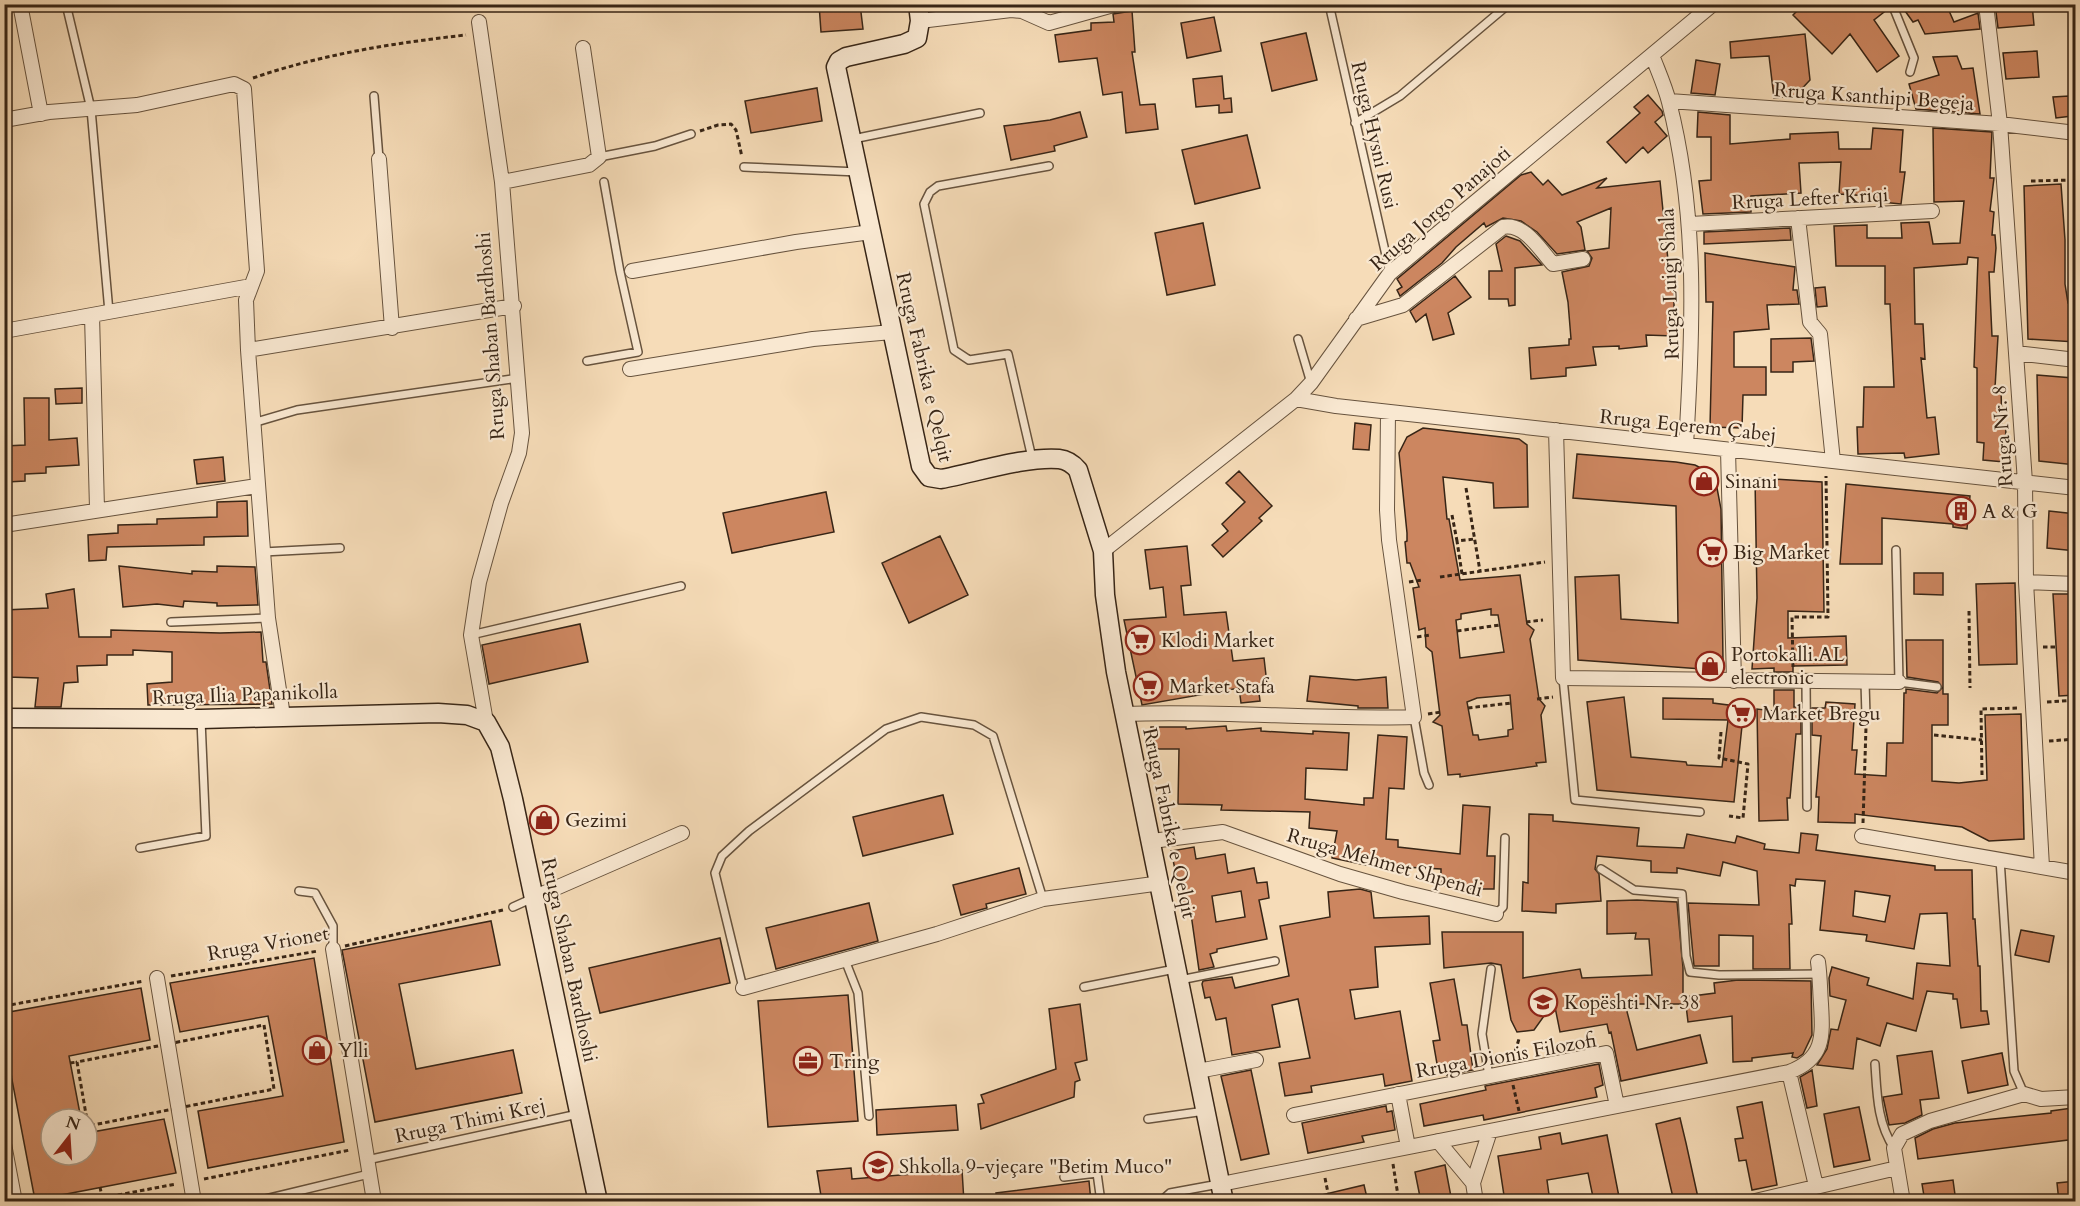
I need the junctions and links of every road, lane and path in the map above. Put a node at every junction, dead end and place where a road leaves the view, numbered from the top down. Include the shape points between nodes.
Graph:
1 (20, 4) edge
2 (66, 4) edge
3 (1117, 4) edge
4 (1329, 4) edge
5 (1509, 4) edge
6 (1713, 4) edge
7 (1892, 4) edge
8 (1986, 4) edge
9 (919, 13) edge
10 (479, 28) joint
11 (583, 48) dead end
12 (1652, 55) junction
13 (1910, 72) dead end
14 (234, 84) junction
15 (374, 96) dead end
16 (1669, 101) junction
17 (91, 109) junction
18 (980, 113) dead end
19 (41, 114) junction
20 (4, 120) edge
21 (1355, 123) junction
22 (2000, 124) junction
23 (2076, 133) edge
24 (691, 134) joint
25 (851, 140) junction
26 (599, 157) junction
27 (379, 159) joint
28 (1048, 166) dead end
29 (744, 167) joint
30 (858, 172) junction
31 (2031, 181) dead end
32 (501, 182) junction
33 (604, 182) dead end
34 (2071, 208) dead end
35 (1932, 211) dead end
36 (1798, 218) junction
37 (1690, 224) junction
38 (871, 232) junction
39 (1584, 259) dead end
40 (626, 272) junction
41 (1390, 273) junction
42 (251, 286) junction
43 (2068, 296) dead end
44 (2075, 296) edge
45 (514, 306) junction
46 (109, 312) junction
47 (92, 315) junction
48 (1356, 319) junction
49 (392, 328) junction
50 (4, 331) edge
51 (892, 332) junction
52 (1298, 339) dead end
53 (248, 350) junction
54 (638, 352) junction
55 (648, 353) dead end
56 (2016, 353) junction
57 (2076, 360) edge
58 (587, 362) dead end
59 (630, 369) dead end
60 (519, 377) junction
61 (1311, 383) junction
62 (1296, 399) junction
63 (1388, 412) junction
64 (253, 423) junction
65 (1556, 430) junction
66 (1686, 445) junction
67 (1728, 450) junction
68 (1033, 461) junction
69 (1833, 461) junction
70 (1826, 476) dead end
71 (2025, 482) junction
72 (257, 486) junction
73 (1466, 488) dead end
74 (2076, 488) edge
75 (97, 509) junction
76 (1452, 514) dead end
77 (4, 525) edge
78 (1474, 539) junction
79 (1457, 541) junction
80 (340, 548) dead end
81 (1896, 550) dead end
82 (1103, 551) junction
83 (263, 552) junction
84 (1560, 561) junction
85 (1480, 571) junction
86 (1462, 574) junction
87 (1440, 577) dead end
88 (1422, 580) dead end
89 (1411, 582) dead end
90 (2026, 582) junction
91 (2076, 584) edge
92 (681, 586) dead end
93 (1969, 611) dead end
94 (268, 618) junction
95 (1543, 620) dead end
96 (171, 622) dead end
97 (1526, 622) dead end
98 (1500, 625) dead end
99 (1457, 631) dead end
100 (471, 635) junction
101 (1563, 678) junction
102 (1734, 681) junction
103 (1799, 681) junction
104 (1865, 682) junction
105 (1899, 682) junction
106 (1937, 687) dead end
107 (1970, 688) dead end
108 (1565, 696) junction
109 (1537, 699) dead end
110 (2076, 700) edge
111 (1511, 703) dead end
112 (2033, 705) junction
113 (1468, 708) dead end
114 (1124, 714) junction
115 (283, 716) junction
116 (1866, 716) joint
117 (1414, 717) junction
118 (4, 718) edge
119 (201, 719) junction
120 (486, 722) junction
121 (1720, 732) dead end
122 (1934, 735) dead end
123 (2076, 739) edge
124 (1982, 740) junction
125 (2035, 742) junction
126 (1982, 775) dead end
127 (1429, 785) dead end
128 (1808, 807) dead end
129 (1700, 812) dead end
130 (1729, 816) dead end
131 (682, 833) dead end
132 (1862, 836) joint
133 (1504, 838) dead end
134 (1152, 841) junction
135 (140, 848) dead end
136 (2000, 859) junction
137 (2042, 867) junction
138 (1601, 869) dead end
139 (2076, 873) edge
140 (1161, 883) junction
141 (299, 891) dead end
142 (533, 898) junction
143 (1043, 899) junction
144 (513, 907) joint
145 (1496, 914) joint
146 (333, 949) junction
147 (845, 960) junction
148 (1275, 961) dead end
149 (1819, 968) joint
150 (1491, 969) dead end
151 (1179, 974) junction
152 (157, 978) junction
153 (1084, 987) dead end
154 (742, 988) joint
155 (4, 1006) edge
156 (1519, 1039) dead end
157 (175, 1043) junction
158 (1514, 1054) dead end
159 (1257, 1060) dead end
160 (77, 1062) junction
161 (70, 1064) dead end
162 (1875, 1064) dead end
163 (1198, 1071) junction
164 (1511, 1072) junction
165 (1789, 1072) junction
166 (12, 1075) dead end
167 (1489, 1076) junction
168 (4, 1077) edge
169 (1398, 1094) junction
170 (2024, 1094) junction
171 (2076, 1097) edge
172 (194, 1104) dead end
173 (1617, 1106) junction
174 (85, 1107) edge
175 (179, 1108) junction
176 (1206, 1110) junction
177 (580, 1113) junction
178 (1294, 1115) dead end
179 (868, 1116) dead end
180 (1148, 1119) dead end
181 (99, 1124) edge
182 (1521, 1125) junction
183 (1490, 1131) junction
184 (1438, 1141) junction
185 (4, 1144) edge
186 (1408, 1147) junction
187 (1894, 1148) junction
188 (1390, 1151) junction
189 (366, 1154) junction
190 (1897, 1168) junction
191 (369, 1174) junction
192 (212, 1177) dead end
193 (1064, 1177) dead end
194 (191, 1181) junction
195 (1473, 1183) junction
196 (1816, 1186) junction
197 (100, 1187) dead end
198 (1223, 1193) edge
199 (102, 1197) junction
200 (374, 1201) edge
201 (15, 1202) edge
202 (81, 1202) edge
203 (195, 1202) edge
204 (253, 1202) edge
205 (598, 1202) edge
206 (1101, 1202) edge
207 (1160, 1202) edge
208 (1399, 1202) edge
209 (1476, 1202) edge
210 (1751, 1202) edge
211 (1903, 1202) edge

1 - 19 street
2 - 17 lane
3 - 9 street via 1049,23 1011,10
4 - 21 lane, Rruga Hysni Rusi
5 - 21 lane via 1400,96
6 - 12 street, Rruga Jorgo Panajoti
7 - 13 lane via 1914,58
8 - 22 street, Rruga Nr. 8
9 - 25 street, Rruga Fabrika e Qelqit via 917,38 911,42 838,61 836,73
10 - 14 path via 341,53
10 - 32 street, Rruga Shaban Bardhoshi
11 - 26 street
12 - 16 street, Rruga Luigj Shala
12 - 41 street, Rruga Jorgo Panajoti
14 - 17 street via 137,105
14 - 42 street via 244,89 246,103 257,271
15 - 27 lane
16 - 22 street, Rruga Ksanthipi Begeja
16 - 37 street, Rruga Luigj Shala
17 - 19 street
17 - 46 lane
18 - 25 lane
19 - 20 street
21 - 41 lane, Rruga Hysni Rusi
22 - 23 street, Rruga Ksanthipi Begeja
22 - 56 street, Rruga Nr. 8
24 - 26 lane
24 - 29 path via 732,124
25 - 30 street, Rruga Fabrika e Qelqit
26 - 32 street via 589,165
27 - 49 street
28 - 68 lane via 938,186 924,204 954,350 969,360 1008,354
29 - 30 lane
30 - 38 street, Rruga Fabrika e Qelqit
31 - 34 path via 2071,180
32 - 45 street, Rruga Shaban Bardhoshi
33 - 40 lane
35 - 36 street, Rruga Lefter Kriqi
36 - 37 street, Rruga Lefter Kriqi
36 - 69 street via 1810,322 1820,334
37 - 66 street, Rruga Luigj Shala via 1693,304
38 - 40 street
38 - 51 street, Rruga Fabrika e Qelqit
39 - 48 street via 1553,264 1521,229 1503,227 1403,305
40 - 54 lane
41 - 48 street, Rruga Jorgo Panajoti
42 - 46 street
42 - 53 street via 246,300
43 - 44 path
45 - 49 street
45 - 60 street, Rruga Shaban Bardhoshi
46 - 47 street
47 - 50 street
47 - 75 street
48 - 61 street, Rruga Jorgo Panajoti
49 - 53 street
51 - 59 street via 813,339
51 - 68 street, Rruga Fabrika e Qelqit via 924,472 929,477 941,479
52 - 61 lane
53 - 64 street
54 - 55 lane
54 - 58 lane
56 - 57 street
56 - 71 street, Rruga Nr. 8
60 - 64 lane via 297,410
60 - 100 street, Rruga Shaban Bardhoshi via 519,453 480,582
61 - 62 street, Rruga Jorgo Panajoti
62 - 63 street, Rruga Eqerem Çabej
62 - 82 street, Rruga Jorgo Panajoti
63 - 65 street, Rruga Eqerem Çabej
63 - 117 street via 1386,510
64 - 72 street
65 - 66 street, Rruga Eqerem Çabej
65 - 84 street
66 - 67 street, Rruga Eqerem Çabej
67 - 69 street, Rruga Eqerem Çabej
67 - 102 street
68 - 82 street, Rruga Fabrika e Qelqit via 1059,459 1071,462 1078,471
69 - 71 street, Rruga Eqerem Çabej
70 - 103 path via 1828,617 1790,617
71 - 74 street, Rruga Eqerem Çabej
71 - 90 street, Rruga Nr. 8
72 - 75 street
72 - 83 street
73 - 78 path
75 - 77 street
76 - 79 path
78 - 79 path
78 - 85 path
79 - 86 path
80 - 83 lane
81 - 105 lane
82 - 114 street, Rruga Fabrika e Qelqit via 1108,623
83 - 94 street
84 - 85 path
84 - 101 street
85 - 86 path
86 - 87 path
88 - 89 path
90 - 91 street
90 - 112 street, Rruga Nr. 8
92 - 100 lane
93 - 107 path
94 - 96 lane
94 - 115 street
95 - 97 path
98 - 99 path
100 - 120 street, Rruga Shaban Bardhoshi
101 - 102 street
101 - 108 lane
102 - 103 street
103 - 104 street
103 - 128 lane
104 - 105 street
104 - 116 lane
105 - 106 lane
108 - 109 path
108 - 129 lane via 1575,800
110 - 112 path
111 - 113 path
112 - 124 path via 1981,710
112 - 125 street, Rruga Nr. 8
114 - 117 street
114 - 134 street, Rruga Fabrika e Qelqit
115 - 119 street, Rruga Ilia Papanikolla
115 - 120 street, Rruga Ilia Papanikolla via 438,713 467,715
116 - 132 path
117 - 127 lane
118 - 119 street, Rruga Ilia Papanikolla
119 - 135 lane via 206,836
120 - 142 street, Rruga Shaban Bardhoshi via 500,747
121 - 130 path via 1719,758 1748,764 1743,818
122 - 124 path
123 - 125 path
124 - 126 path
125 - 137 street, Rruga Nr. 8
131 - 142 street
132 - 136 street
133 - 145 lane, Rruga Mehmet Shpendi via 1503,907
134 - 140 street, Rruga Fabrika e Qelqit
134 - 145 street, Rruga Mehmet Shpendi via 1223,832 1349,876
136 - 137 street
136 - 170 lane via 2014,1071
137 - 139 street
138 - 149 lane via 1634,890 1682,894 1690,972 1719,975
140 - 143 street
140 - 151 street, Rruga Fabrika e Qelqit
141 - 146 lane via 315,893 333,926
142 - 144 lane
142 - 177 street, Rruga Shaban Bardhoshi
143 - 147 street
143 - 154 lane via 993,736 974,725 921,717 886,729 749,831 722,856 715,873
144 - 146 path, Rruga Vrionet
146 - 152 path, Rruga Vrionet
146 - 189 street
147 - 154 street
147 - 179 lane via 858,993
148 - 151 lane
149 - 165 street via 1823,1037 1804,1066
150 - 167 lane via 1482,1034
151 - 153 lane
151 - 163 street, Rruga Fabrika e Qelqit
152 - 155 path, Rruga Vrionet
152 - 157 street
156 - 158 path
157 - 160 path
157 - 172 path via 264,1025 274,1089
157 - 175 street
159 - 163 street
160 - 161 path
160 - 174 path
162 - 187 lane via 1878,1105 1885,1135
163 - 176 street, Rruga Fabrika e Qelqit
164 - 167 street, Rruga Dionis Filozofi
164 - 173 street, Rruga Dionis Filozofi via 1606,1053
164 - 182 path
165 - 173 street
165 - 196 street
166 - 168 path
167 - 169 street, Rruga Dionis Filozofi
169 - 178 street, Rruga Dionis Filozofi
169 - 186 street, Rruga Dionis Filozofi
170 - 171 street via 2041,1099
170 - 187 street via 1930,1121 1902,1134
173 - 182 street
175 - 181 path
175 - 194 street
176 - 180 lane
176 - 198 street, Rruga Fabrika e Qelqit
177 - 189 lane, Rruga Thimi Krej
177 - 205 street, Rruga Shaban Bardhoshi
182 - 183 street
183 - 184 street
183 - 195 street
184 - 186 street
184 - 195 street
185 - 201 street
186 - 188 street
187 - 190 street
188 - 198 street
188 - 208 path
189 - 191 street
189 - 192 path
190 - 196 street
190 - 211 street
191 - 200 street
191 - 204 lane
193 - 206 lane via 1097,1173
194 - 199 path
194 - 203 street
195 - 209 street
196 - 210 street
197 - 199 path
198 - 207 lane via 1170,1193
199 - 202 path

